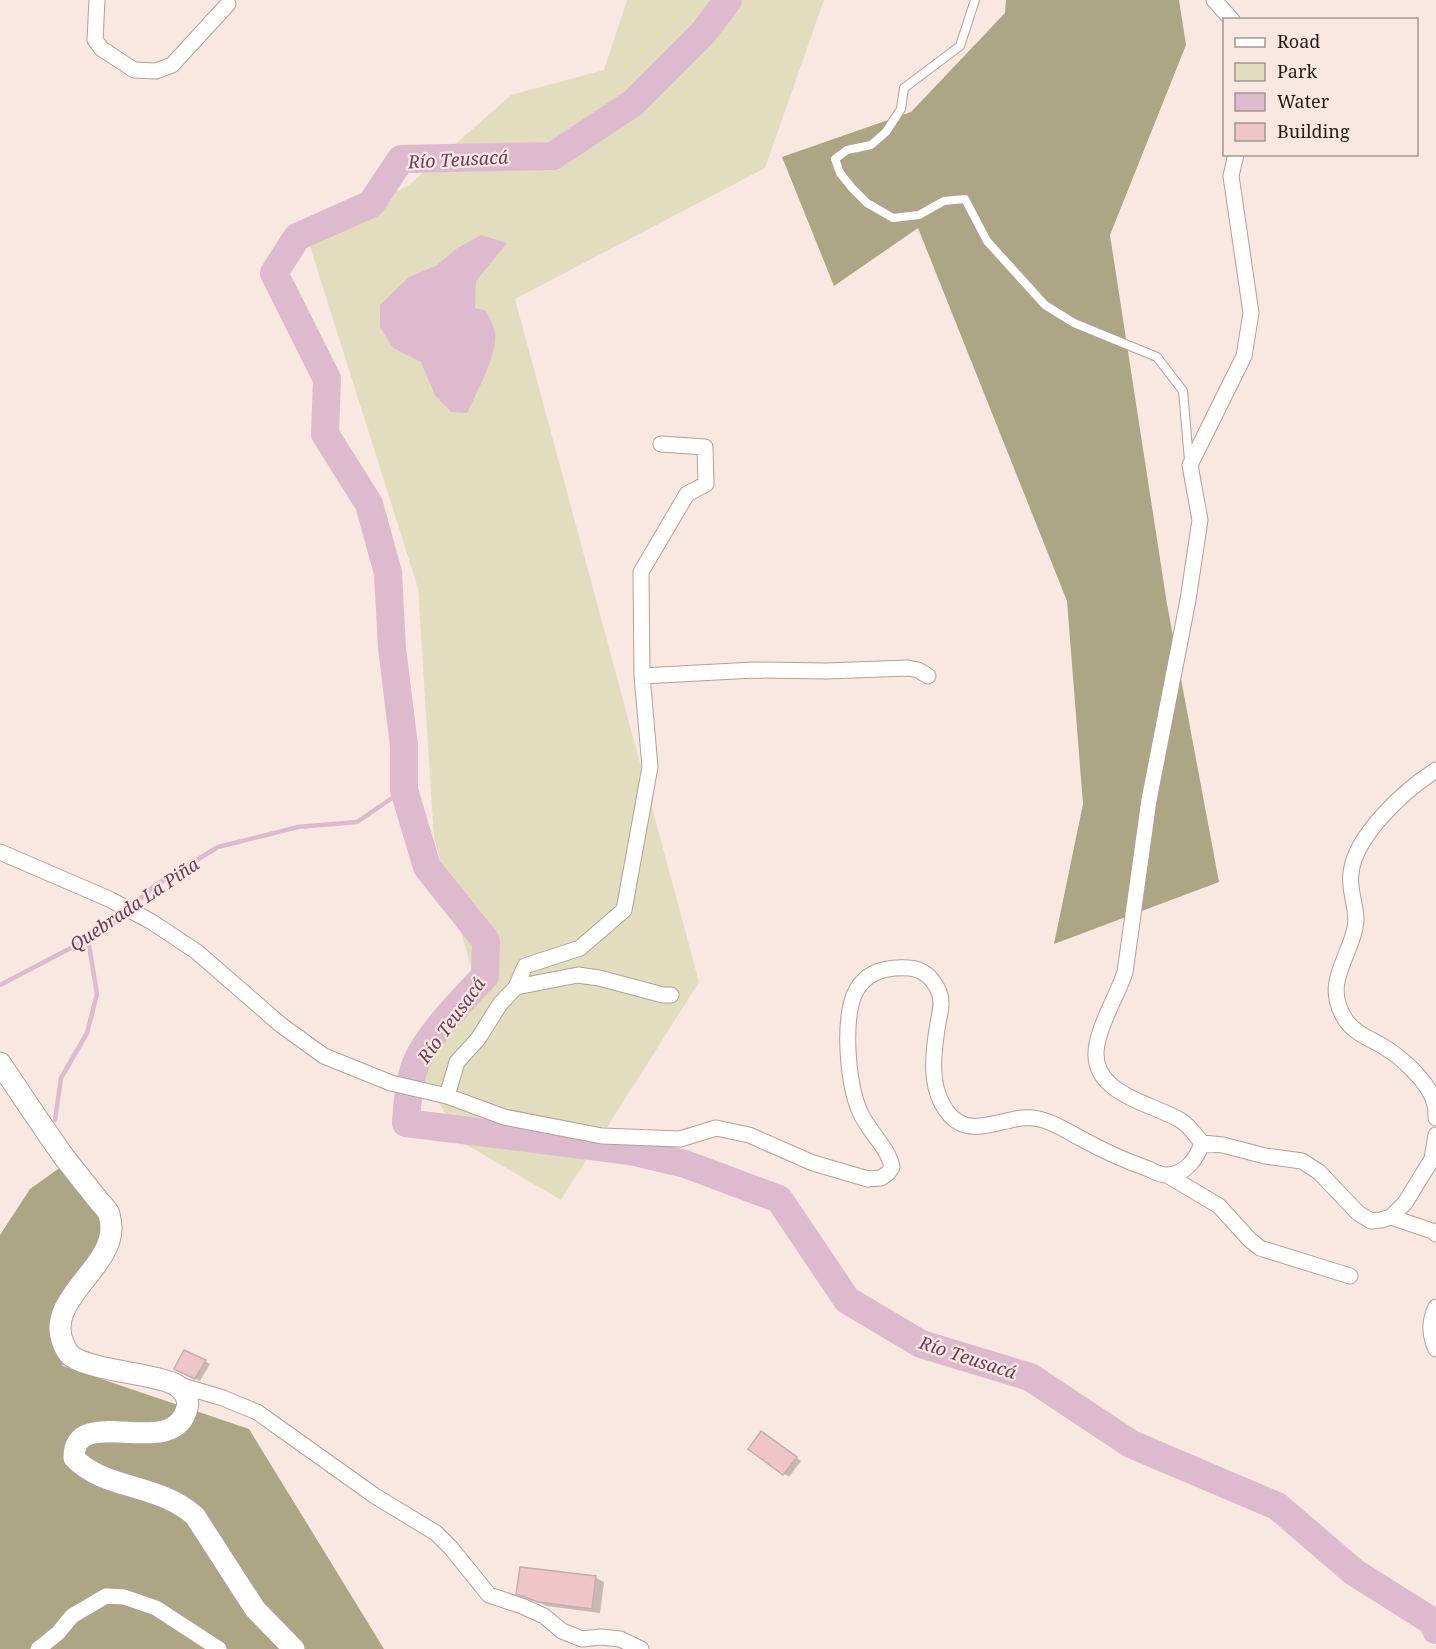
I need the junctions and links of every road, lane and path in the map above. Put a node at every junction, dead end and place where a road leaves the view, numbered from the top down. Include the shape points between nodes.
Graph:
1 (97, 0) edge
2 (975, 0) edge
3 (1214, 0) edge
4 (228, 4) dead end
5 (1230, 18) edge
6 (1236, 156) edge
7 (661, 444) dead end
8 (1190, 465) junction
9 (642, 676) junction
10 (928, 676) dead end
11 (1436, 770) edge
12 (0, 852) edge
13 (516, 987) junction
14 (671, 995) dead end
15 (0, 1063) edge
16 (447, 1096) junction
17 (1436, 1118) edge
18 (1436, 1134) edge
19 (1202, 1143) junction
20 (1167, 1175) junction
21 (1391, 1217) junction
22 (1436, 1234) edge
23 (1350, 1276) dead end
24 (1436, 1307) edge
25 (1436, 1349) edge
26 (174, 1383) junction
27 (38, 1649) edge
28 (219, 1649) edge
29 (294, 1649) edge
30 (641, 1649) edge

1 - 4 street via 95,40 102,50 134,70 156,71 172,65
2 - 8 lane via 960,46 904,88 901,109 886,132 871,145 847,150 836,159 840,173 867,203 892,218 919,214 944,201 965,199 987,241 1045,305 1074,323 1157,357 1183,391
3 - 5 street
6 - 8 street via 1231,176 1251,313 1244,356
7 - 9 street via 705,447 706,484 687,494 641,572
8 - 19 street via 1200,520 1188,600 1149,800 1125,972 1102,1024 1095,1057 1108,1083 1145,1106 1182,1121
9 - 10 street via 909,668
9 - 13 street via 650,768 624,910 580,948 525,966
11 - 17 street via 1396,803 1356,854 1350,874 1355,928 1335,980 1344,1018 1353,1029 1395,1053 1422,1080 1435,1103
12 - 16 street via 152,922 197,952 281,1025 324,1056 391,1083
13 - 14 street via 578,975
13 - 16 street via 457,1062
15 - 26 street via 63,1156 109,1214 108,1245 62,1312 59,1331 63,1344 70,1355 85,1363
16 - 20 street via 504,1117 602,1136 680,1139 716,1128 729,1130 813,1163 868,1179 880,1178 892,1167 891,1161 859,1111 849,1068 850,1004 864,979 888,968 910,968 922,970 940,993 933,1055 936,1089 939,1101 951,1117 978,1128 1023,1117 1039,1119 1121,1160
18 - 21 street via 1432,1159 1406,1203
19 - 20 street via 1192,1163
19 - 21 street via 1302,1161 1319,1172 1358,1213 1371,1221
20 - 23 street via 1219,1206 1260,1248
21 - 22 street
24 - 25 street via 1431,1317
26 - 29 street via 187,1397 188,1406 174,1428 164,1433 95,1433 77,1442 74,1458 91,1472 182,1504 195,1516 255,1609
26 - 30 street via 257,1412 375,1496 436,1533 489,1595 544,1616 562,1631 582,1640 620,1639
27 - 28 street via 72,1616 106,1596 124,1597 156,1608

